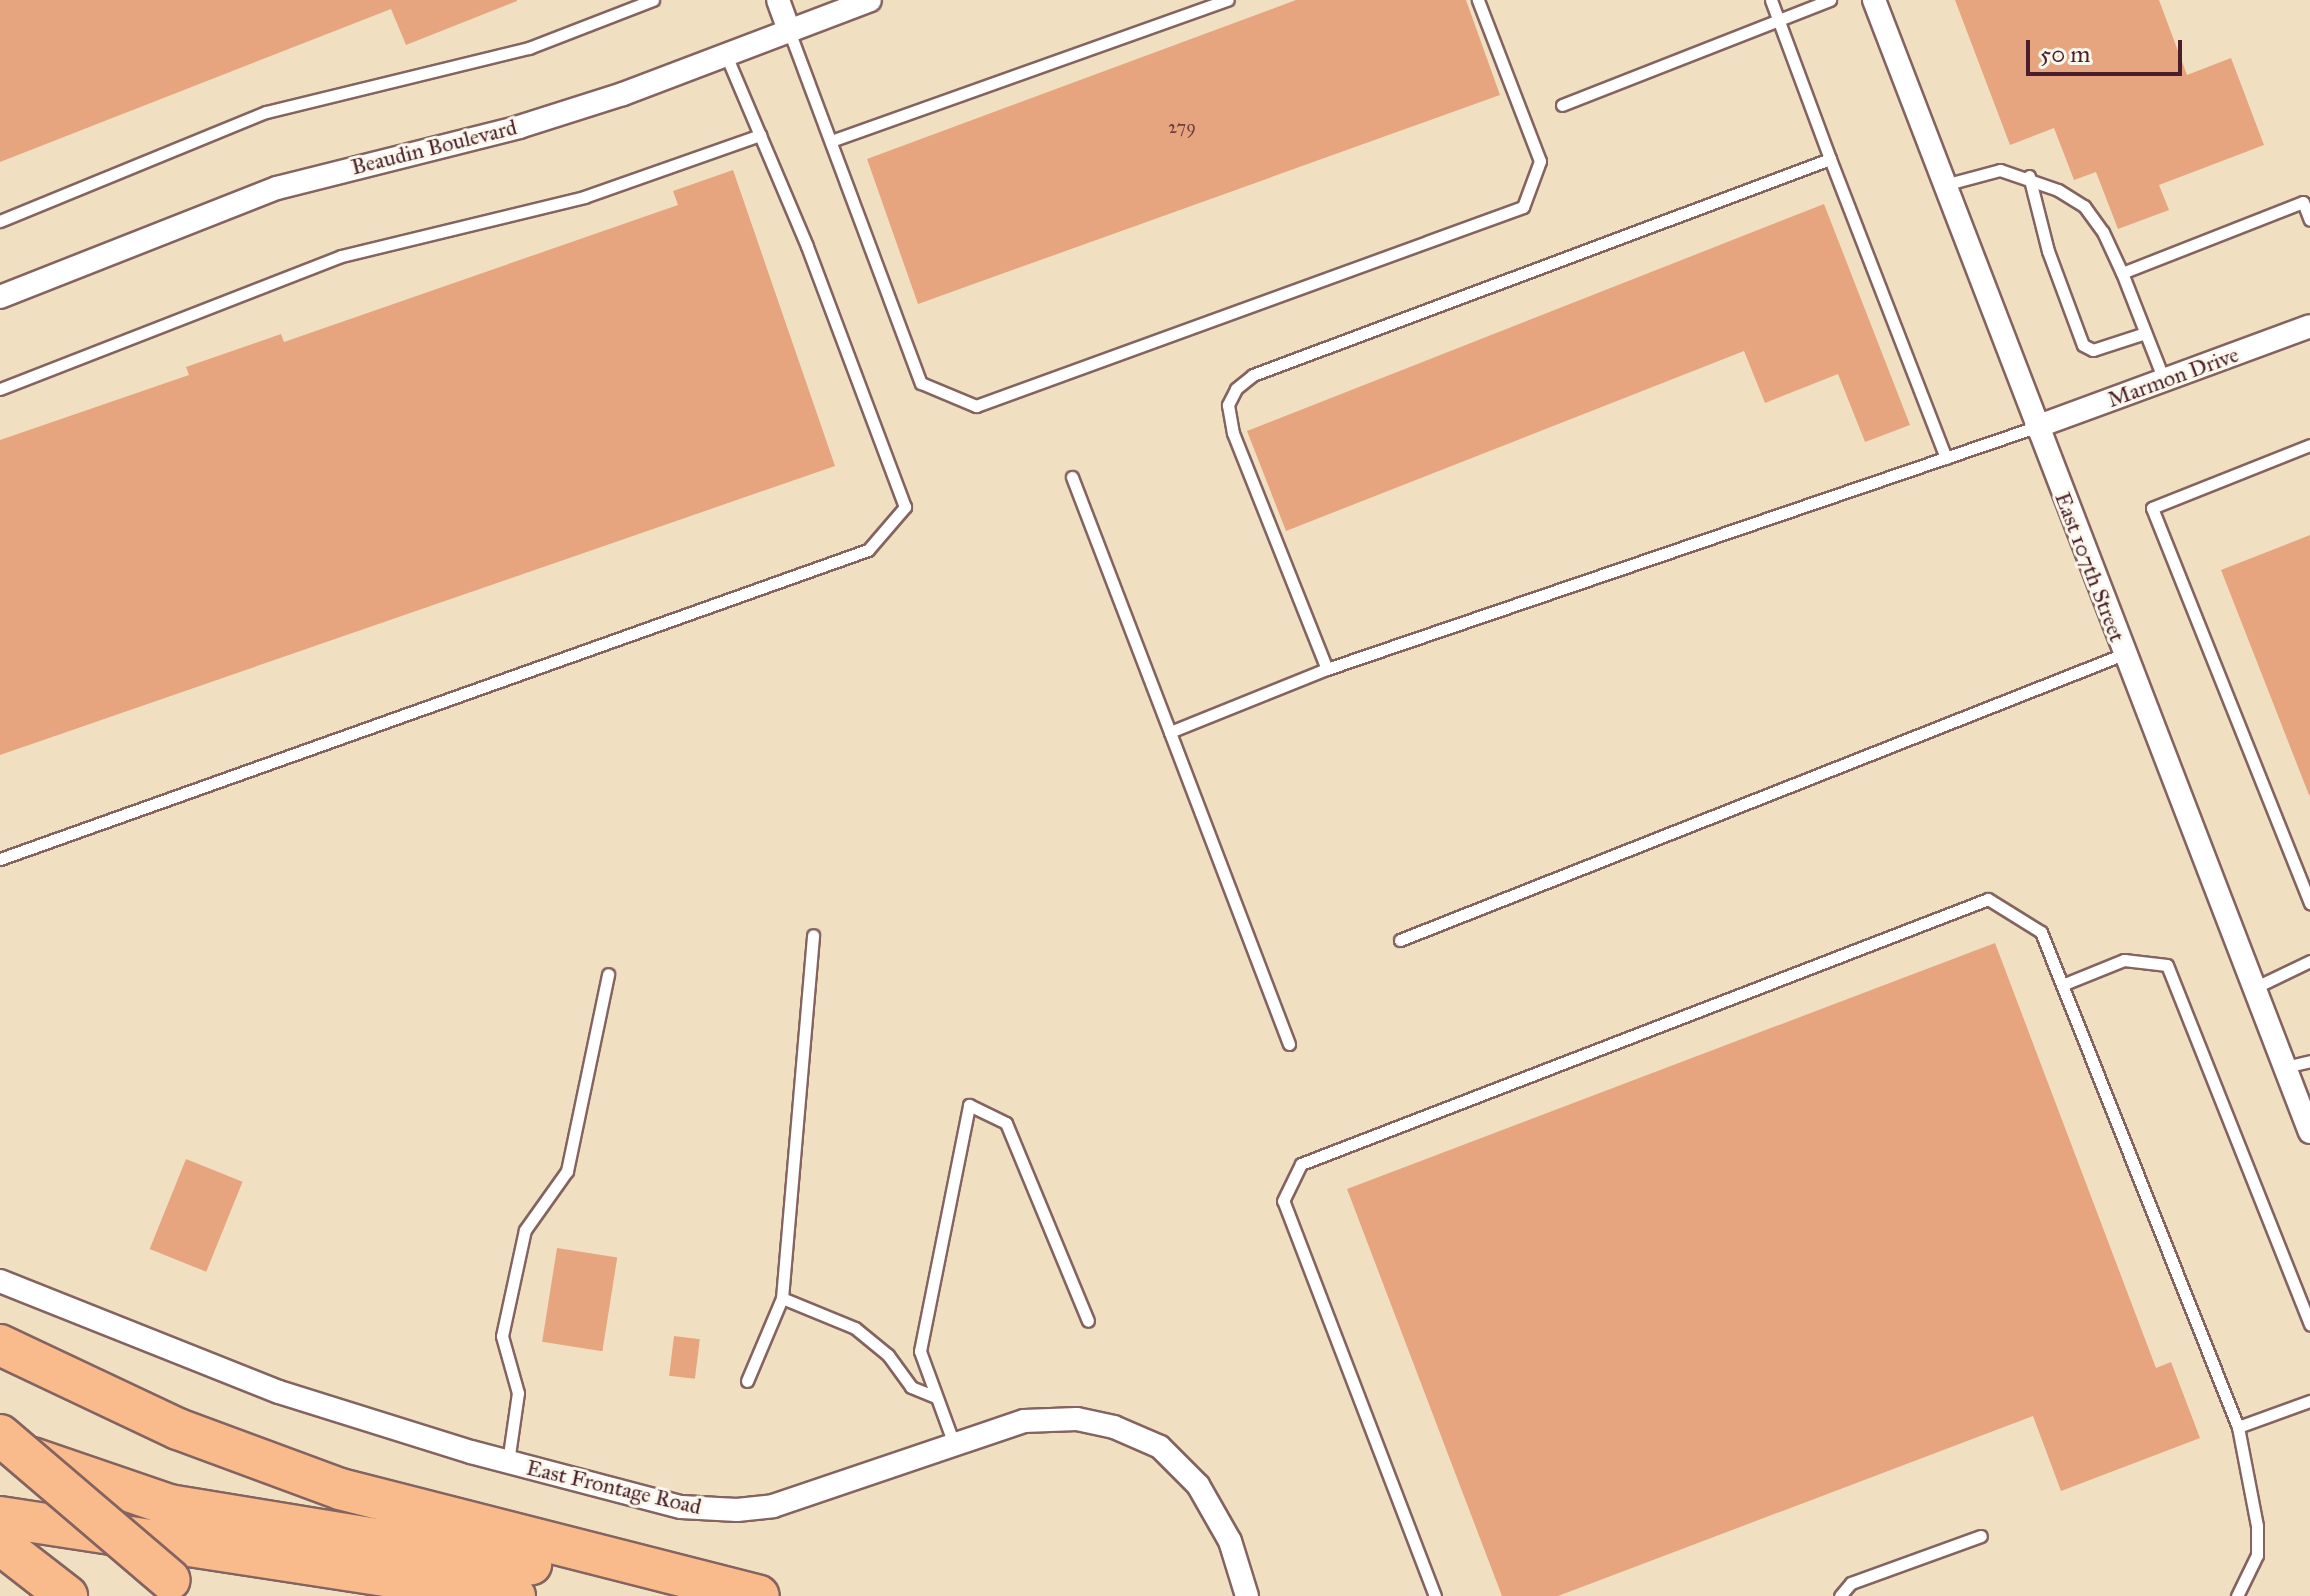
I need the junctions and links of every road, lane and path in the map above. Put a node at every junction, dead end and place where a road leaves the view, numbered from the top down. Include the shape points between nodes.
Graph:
1 (653, 0) edge
2 (778, 0) edge
3 (870, 0) edge
4 (1228, 0) edge
5 (1478, 0) edge
6 (1771, 0) edge
7 (1830, 0) edge
8 (1874, 0) edge
9 (1779, 20) junction
10 (788, 28) junction
11 (725, 53) junction
12 (1562, 105) dead end
13 (760, 135) junction
14 (831, 141) junction
15 (1830, 159) junction
16 (2029, 176) junction
17 (1944, 185) junction
18 (2310, 220) edge
19 (0, 221) edge
20 (2122, 273) junction
21 (0, 297) edge
22 (2308, 332) edge
23 (2145, 333) junction
24 (2164, 380) junction
25 (0, 389) edge
26 (2036, 427) junction
27 (2310, 445) edge
28 (1946, 458) junction
29 (1072, 477) dead end
30 (2124, 654) junction
31 (1327, 669) junction
32 (1170, 732) junction
33 (0, 859) edge
34 (2310, 904) edge
35 (813, 935) dead end
36 (1400, 940) dead end
37 (2310, 961) edge
38 (608, 974) dead end
39 (2062, 985) junction
40 (2254, 988) junction
41 (1289, 1044) dead end
42 (2310, 1061) edge
43 (2285, 1067) junction
44 (2310, 1132) edge
45 (0, 1281) edge
46 (782, 1298) junction
47 (1088, 1321) dead end
48 (2310, 1325) edge
49 (0, 1345) edge
50 (747, 1381) dead end
51 (936, 1397) junction
52 (2310, 1401) edge
53 (2238, 1427) junction
54 (0, 1435) edge
55 (954, 1444) junction
56 (0, 1445) edge
57 (508, 1462) junction
58 (0, 1517) edge
59 (1981, 1536) dead end
60 (0, 1544) edge
61 (179, 1588) edge
62 (67, 1596) edge
63 (515, 1596) edge
64 (724, 1596) edge
65 (759, 1596) edge
66 (1247, 1596) edge
67 (1435, 1596) edge
68 (1840, 1596) edge
69 (2237, 1596) edge

1 - 19 lane via 529,48 266,112
2 - 10 street
3 - 10 street, Beaudin Boulevard
4 - 14 lane
5 - 14 lane via 1540,161 1523,207 976,406 921,383
6 - 9 lane
7 - 9 lane
8 - 17 street, East 107th Street
9 - 12 lane
9 - 15 lane
10 - 11 street, Beaudin Boulevard
10 - 14 lane
11 - 13 lane
11 - 21 street, Beaudin Boulevard via 623,94 519,127 277,188
13 - 25 lane via 584,197 341,256
13 - 33 lane via 905,507 868,550
15 - 28 lane
15 - 31 lane via 1253,375 1236,389 1228,405 1233,433
16 - 17 lane via 1981,172
16 - 20 lane via 2084,206
16 - 23 lane via 2048,251 2083,345 2093,350
17 - 26 street, East 107th Street
18 - 20 lane via 2303,202
20 - 23 lane
22 - 24 street, Marmon Drive
23 - 24 lane
24 - 26 street, Marmon Drive
26 - 28 lane
26 - 30 street, East 107th Street
27 - 34 lane via 2152,508
28 - 31 lane
29 - 32 lane
30 - 36 lane
30 - 40 street, East 107th Street
31 - 32 lane
32 - 41 lane
35 - 46 lane
37 - 40 lane
38 - 57 lane via 567,1171 525,1230 502,1336 518,1393
39 - 48 lane via 2124,960 2167,965
39 - 53 lane
39 - 67 lane via 2041,932 1988,899 1301,1164 1283,1201
40 - 43 street, East 107th Street
42 - 43 lane
43 - 44 street, East 107th Street
45 - 57 street, East Frontage Road via 279,1392
46 - 50 lane
46 - 51 lane via 855,1328 888,1355 911,1387
47 - 51 lane via 1006,1123 969,1105 920,1351
49 - 65 highway via 178,1429 340,1489
51 - 55 lane
52 - 53 lane
53 - 69 lane via 2257,1526 2257,1555
54 - 61 highway, bridge
55 - 57 street, East Frontage Road via 795,1499 737,1510 681,1507
55 - 66 street, East Frontage Road via 1024,1421 1051,1419 1077,1419 1142,1436 1179,1462 1215,1509
56 - 64 highway via 169,1505
58 - 63 highway
59 - 68 lane via 1851,1583
60 - 62 highway

